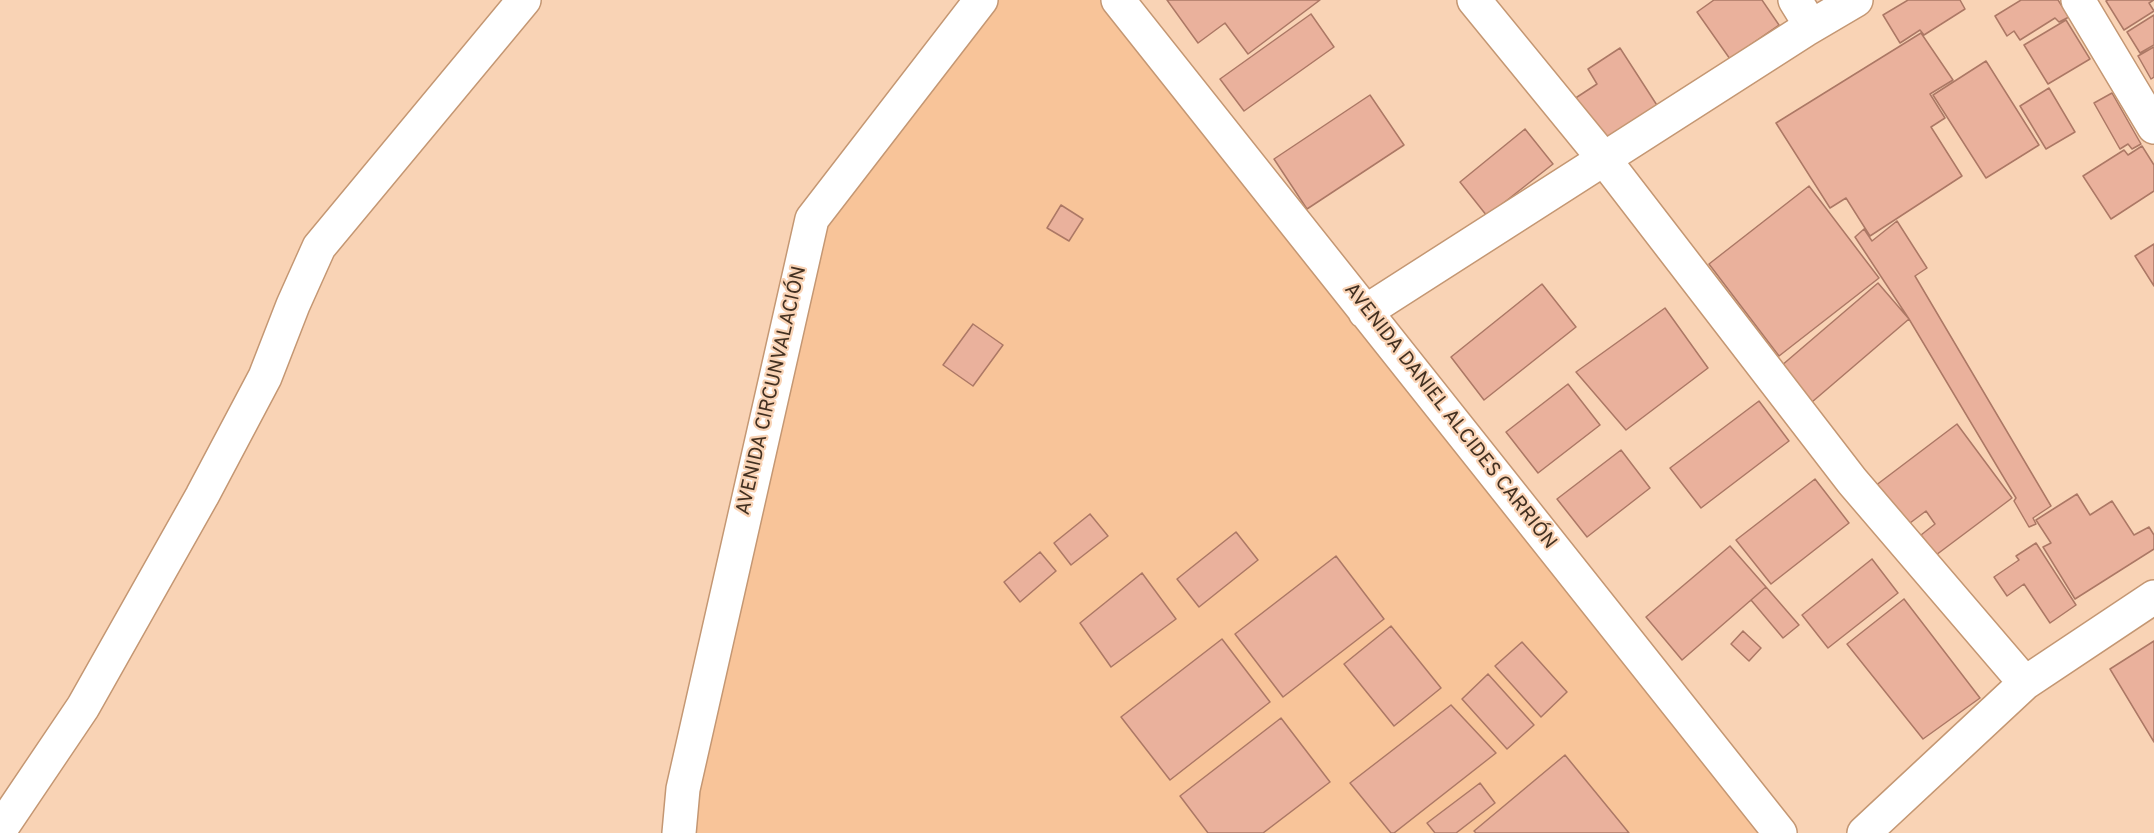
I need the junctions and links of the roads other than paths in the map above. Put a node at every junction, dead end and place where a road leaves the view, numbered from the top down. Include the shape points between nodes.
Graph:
1 (524, 0) edge
2 (981, 0) edge
3 (1118, 0) edge
4 (1474, 0) edge
5 (1856, 0) edge
6 (2078, 0) edge
7 (1803, 13) edge
8 (2154, 127) edge
9 (1604, 159) junction
10 (1365, 312) junction
11 (2154, 597) edge
12 (2025, 683) junction
13 (0, 830) edge
14 (679, 833) edge
15 (1780, 833) edge
16 (1864, 833) edge

1 - 13 street via 319,247 265,377 202,496 83,707
2 - 14 street, AVENIDA CIRCUNVALACIÓN via 812,219 683,789
3 - 10 street, AVENIDA DANIEL ALCIDES CARRIÓN
4 - 9 street
5 - 7 street
6 - 8 street
7 - 9 street
9 - 10 street
9 - 12 street via 1852,481
10 - 15 street, AVENIDA DANIEL ALCIDES CARRIÓN
11 - 12 street
12 - 16 street

